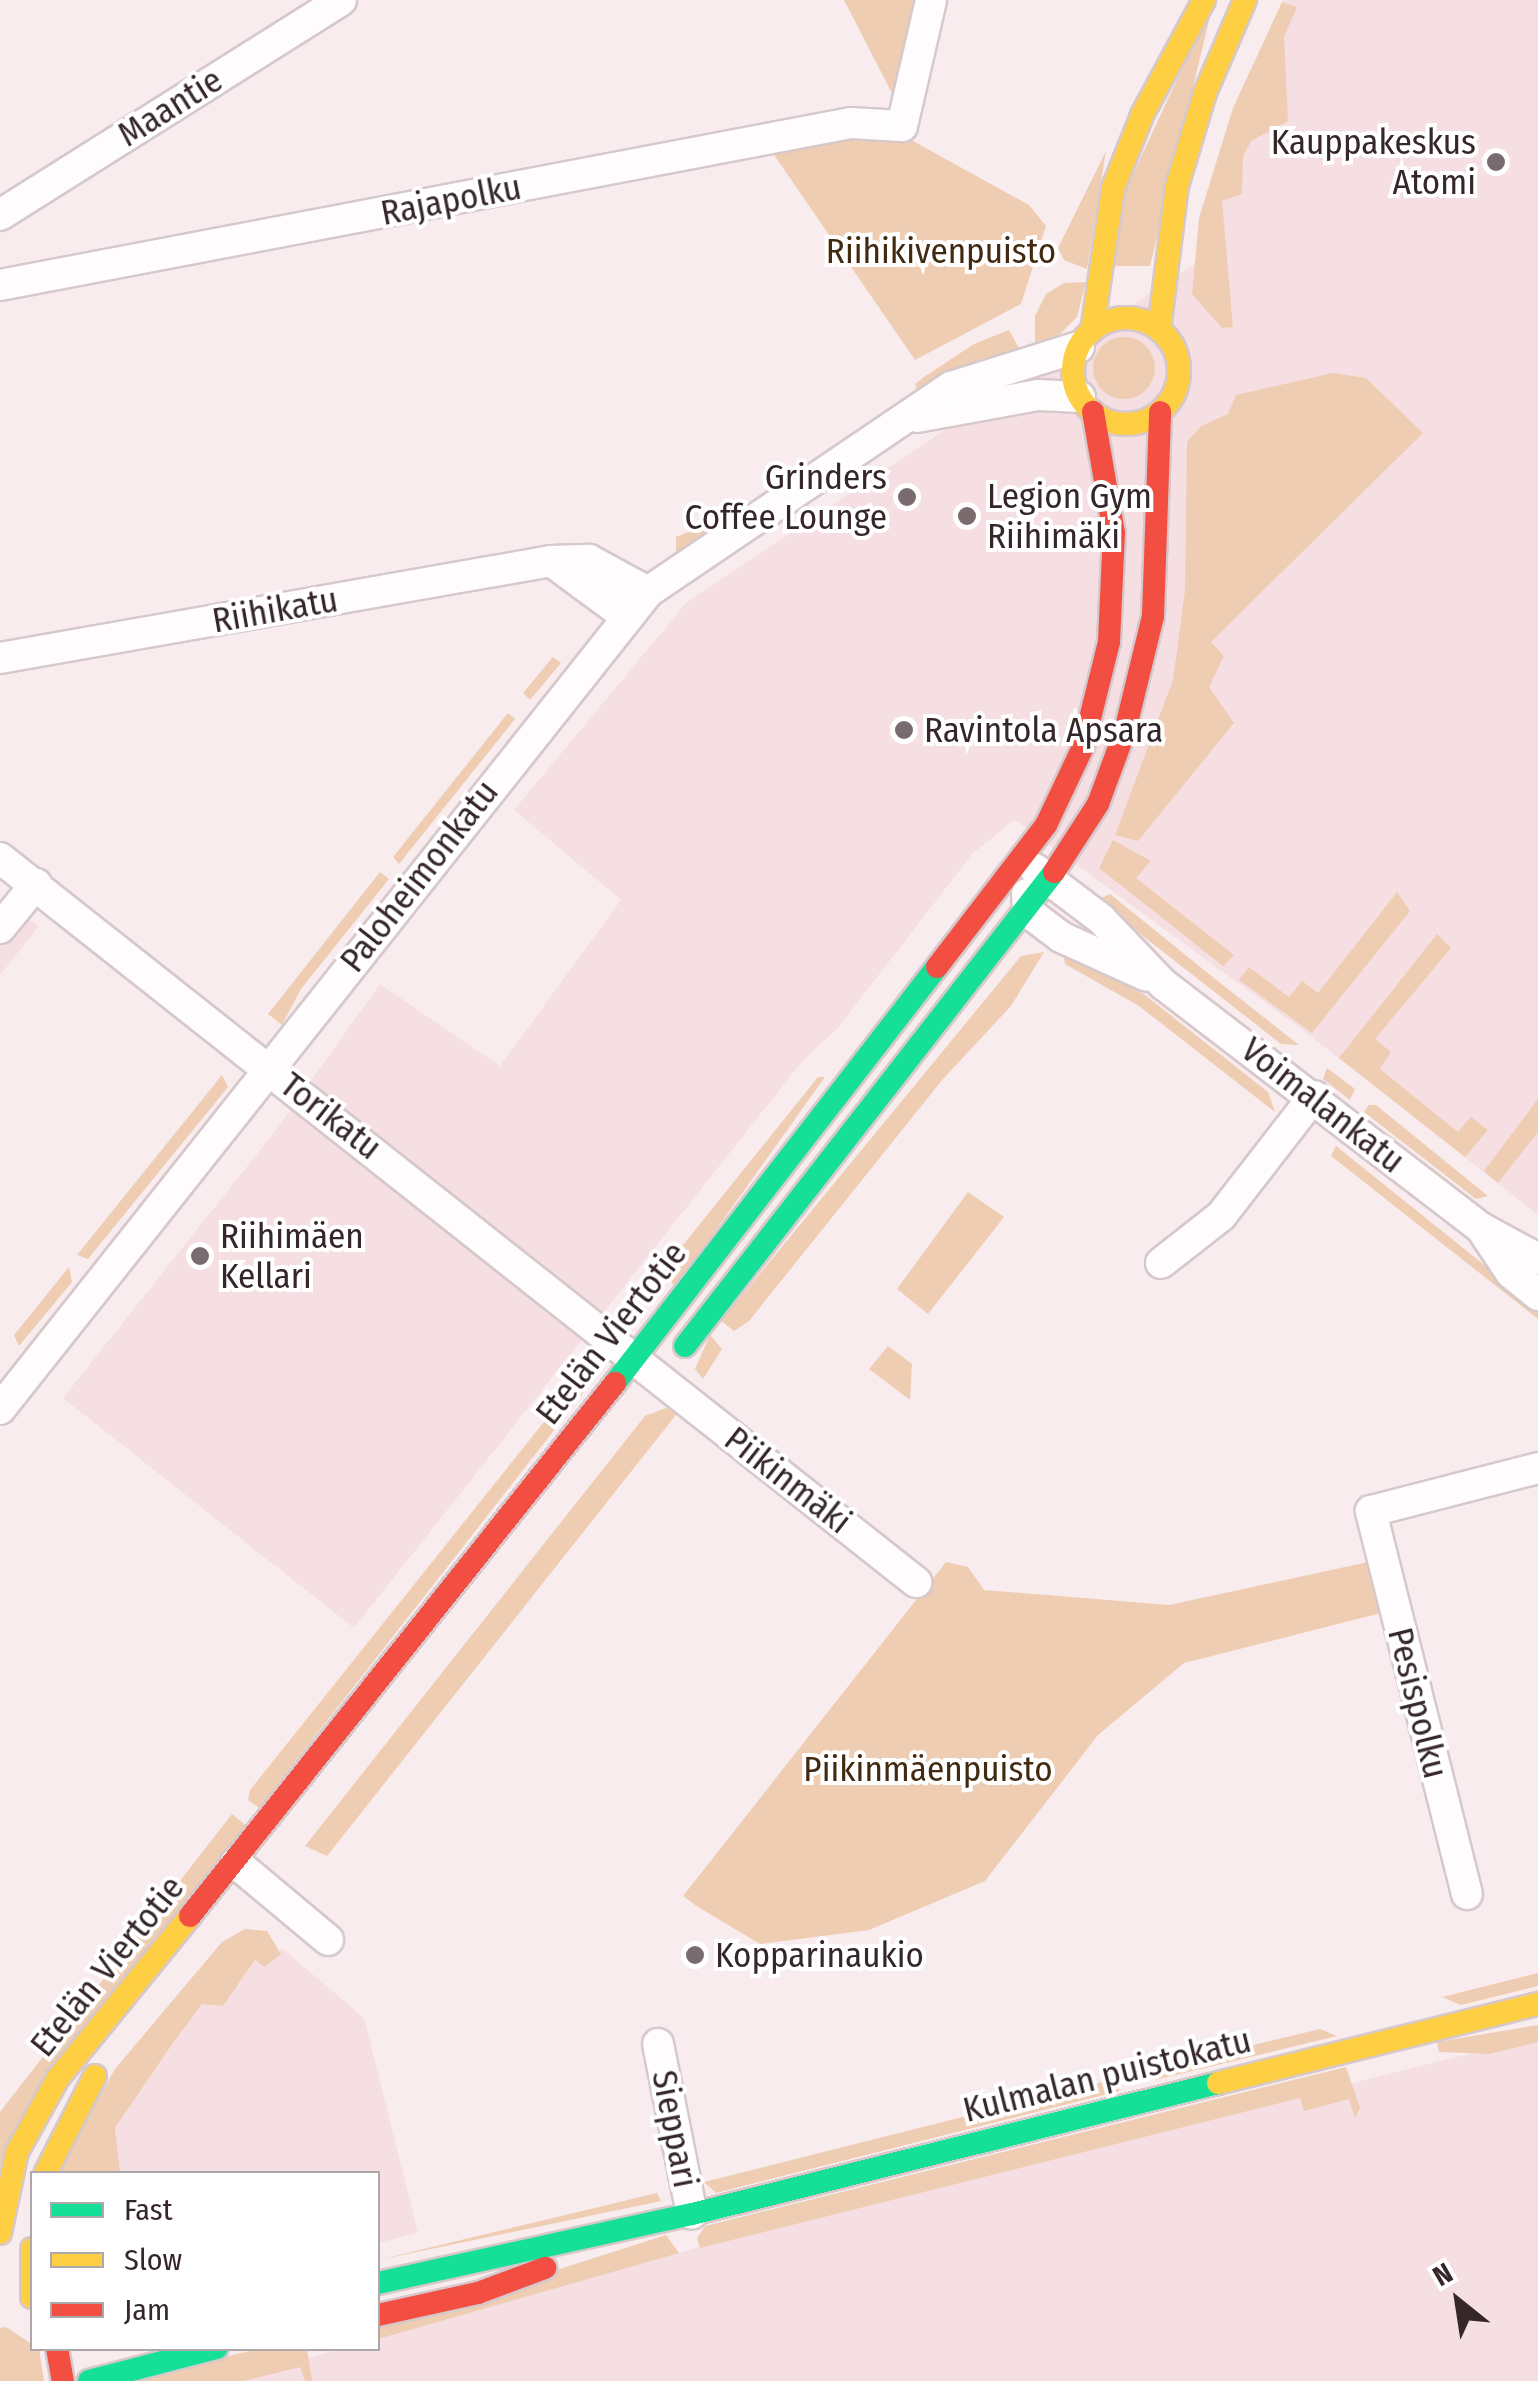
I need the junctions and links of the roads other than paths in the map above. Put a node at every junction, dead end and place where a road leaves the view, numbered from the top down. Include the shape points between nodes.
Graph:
1 (342, 0) edge
2 (931, 0) edge
3 (1204, 0) edge
4 (1245, 0) edge
5 (0, 216) edge
6 (0, 285) edge
7 (1159, 330) junction
8 (1086, 339) junction
9 (1086, 404) junction
10 (1160, 412) junction
11 (909, 419) junction
12 (551, 561) junction
13 (648, 592) junction
14 (626, 616) junction
15 (0, 658) edge
16 (0, 858) edge
17 (1024, 862) junction
18 (1051, 881) junction
19 (36, 884) junction
20 (1028, 912) junction
21 (0, 928) edge
22 (1163, 984) junction
23 (268, 1067) junction
24 (1314, 1096) junction
25 (1481, 1228) junction
26 (1538, 1259) edge
27 (1161, 1264) dead end
28 (1538, 1295) edge
29 (636, 1357) junction
30 (654, 1384) junction
31 (3, 1397) edge
32 (1538, 1468) edge
33 (916, 1582) dead end
34 (279, 1857) dead end
35 (247, 1881) junction
36 (1467, 1894) dead end
37 (328, 1940) dead end
38 (1538, 2004) edge
39 (658, 2044) dead end
40 (116, 2053) dead end
41 (47, 2171) edge
42 (692, 2214) junction
43 (0, 2233) edge
44 (380, 2283) edge
45 (380, 2316) edge
46 (58, 2351) edge
47 (205, 2351) edge
48 (63, 2381) edge
49 (89, 2381) edge

1 - 5 street, Maantie
2 - 6 street, Rajapolku via 902,126 851,123
3 - 8 street via 1143,113 1113,188
4 - 7 street via 1205,93 1177,186 1160,275
7 - 8 street via 1131,319
7 - 10 street via 1179,366 1177,386
8 - 9 street via 1074,377
8 - 11 street, Paloheimonkatu via 968,380
9 - 10 street via 1122,424
9 - 11 street, Paloheimonkatu via 1038,395
9 - 17 street, Etelän Viertotie via 1114,533 1109,642 1078,760
10 - 18 street, Etelän Viertotie via 1154,616 1142,675 1098,804
11 - 13 street, Paloheimonkatu
12 - 13 street, Riihikatu via 589,560
12 - 14 street
12 - 15 street, Riihikatu
13 - 14 street, Paloheimonkatu
14 - 23 street, Paloheimonkatu
16 - 19 street, Torikatu
17 - 18 street, Voimalankatu
17 - 20 street
17 - 29 street, Etelän Viertotie
18 - 20 street, Etelän Viertotie
18 - 22 street, Voimalankatu via 1101,919
19 - 21 street
19 - 23 street, Torikatu
20 - 22 street, Voimalankatu via 1061,937
20 - 30 street, Etelän Viertotie
22 - 24 street, Voimalankatu
23 - 29 street, Torikatu
23 - 31 street, Paloheimonkatu
24 - 25 street, Voimalankatu
24 - 27 street via 1221,1216
25 - 26 street, Voimalankatu
25 - 28 street, Voimalankatu via 1510,1273
29 - 30 street, Torikatu
29 - 35 street, Etelän Viertotie
30 - 33 street, Piikinmäki
32 - 36 street, Pesispolku via 1371,1511
34 - 35 street, Etelän Viertotie
35 - 37 street
35 - 43 street, Etelän Viertotie via 33,2116 5,2188
38 - 42 street, Kulmalan puistokatu
39 - 42 street, Sieppari
40 - 41 street, Etelän Viertotie via 67,2120
42 - 44 street, Kulmalan puistokatu
42 - 45 street, Kulmalan puistokatu via 478,2293
46 - 48 street
47 - 49 street

